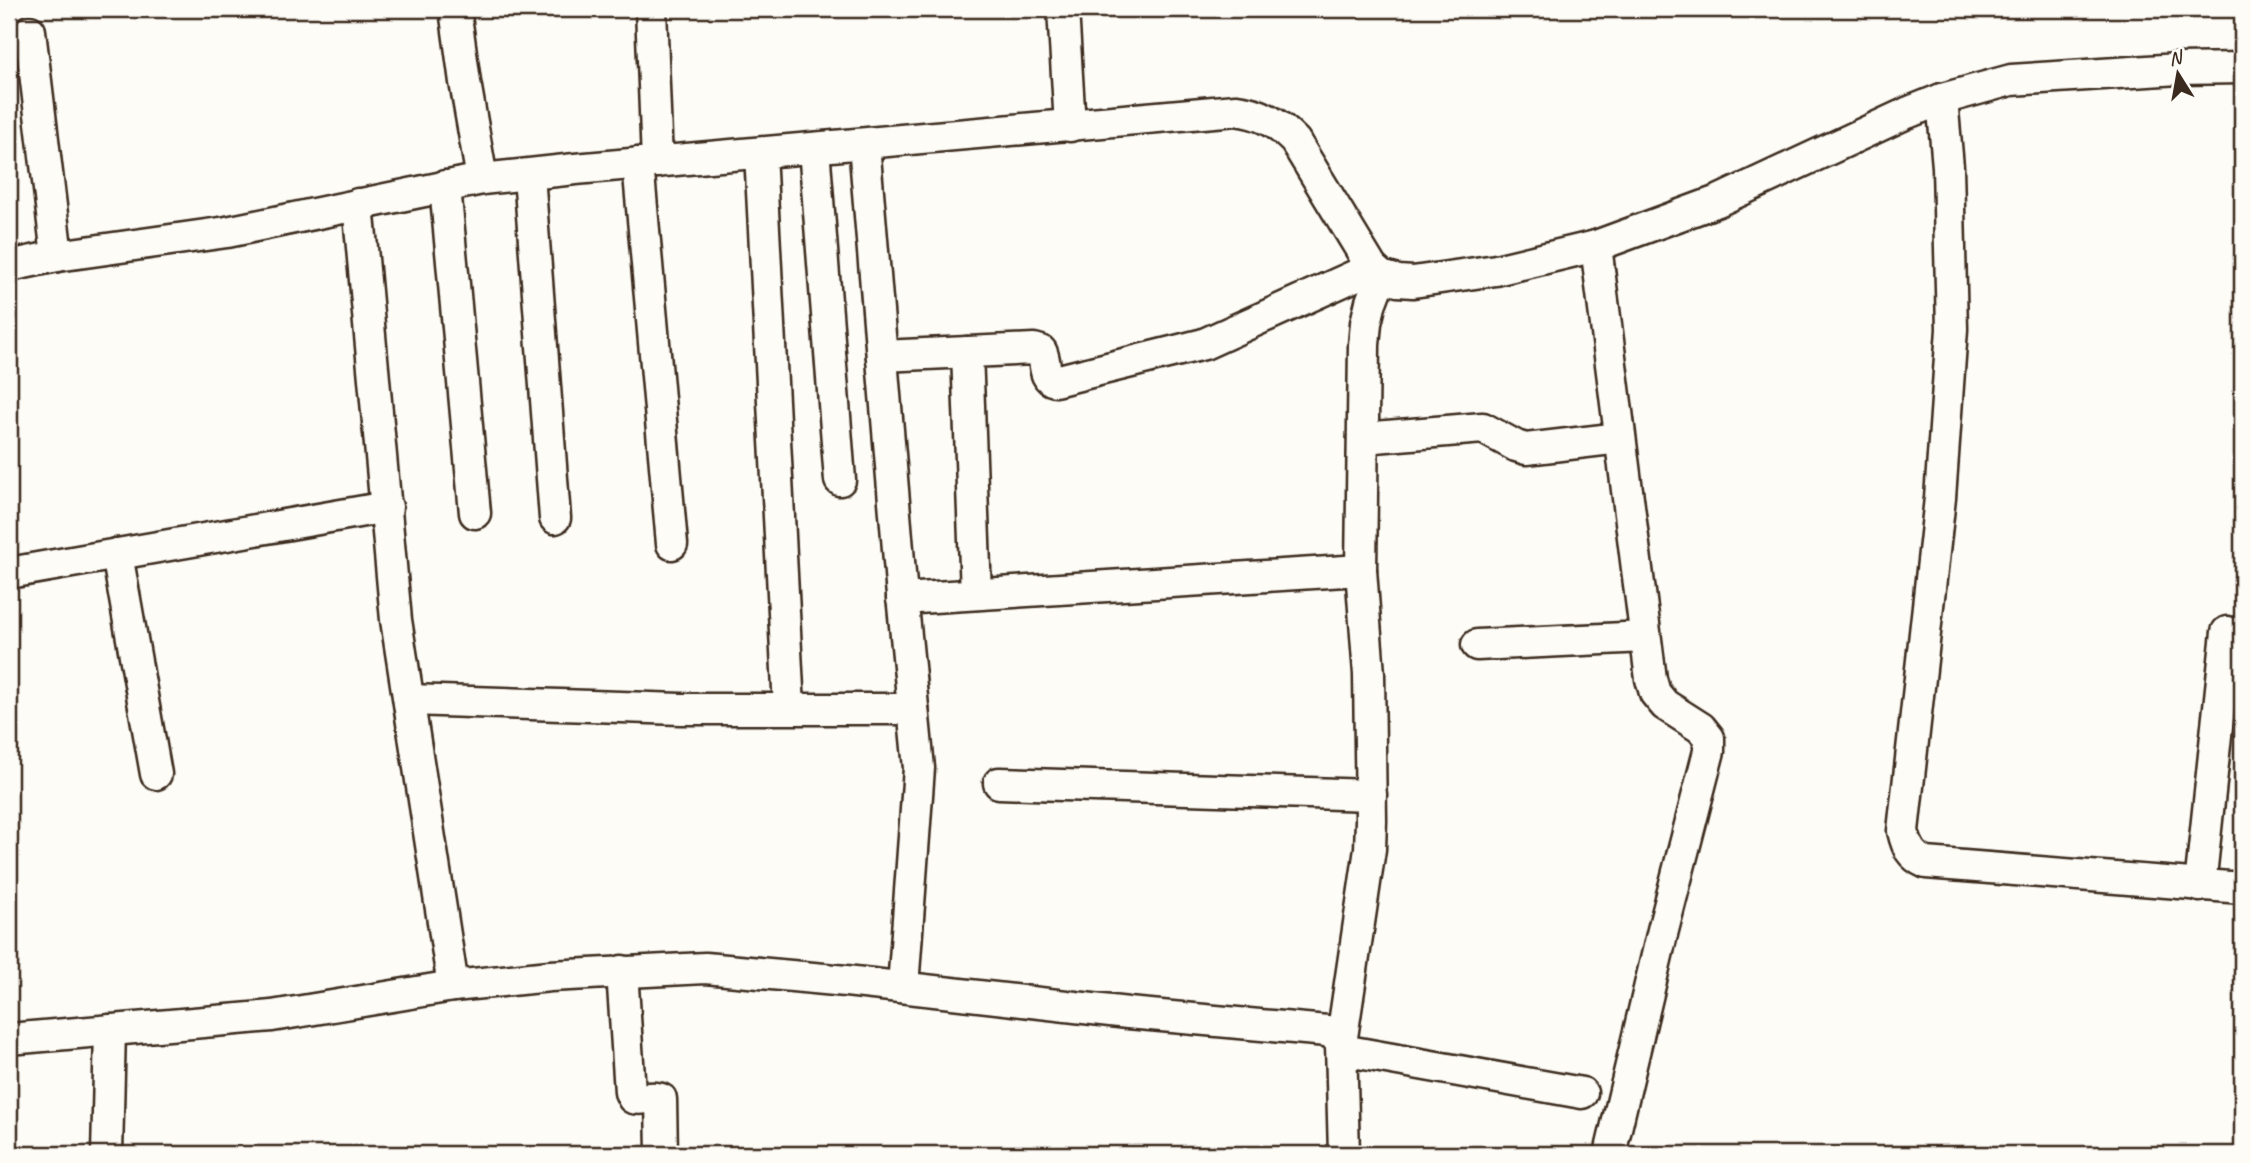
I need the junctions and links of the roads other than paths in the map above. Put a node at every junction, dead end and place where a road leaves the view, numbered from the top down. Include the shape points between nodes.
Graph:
1 (455, 9) edge
2 (651, 9) edge
3 (1063, 9) edge
4 (30, 32) dead end
5 (2242, 68) edge
6 (1942, 99) junction
7 (1070, 126) junction
8 (864, 145) junction
9 (814, 148) junction
10 (761, 153) junction
11 (647, 163) junction
12 (529, 174) junction
13 (482, 179) junction
14 (445, 186) junction
15 (358, 204) junction
16 (1596, 246) junction
17 (57, 256) junction
18 (9, 266) edge
19 (1377, 272) junction
20 (967, 352) junction
21 (882, 356) junction
22 (1363, 438) junction
23 (1620, 438) junction
24 (840, 480) dead end
25 (387, 507) junction
26 (475, 513) dead end
27 (555, 518) dead end
28 (672, 544) dead end
29 (117, 554) junction
30 (1361, 570) junction
31 (9, 573) edge
32 (976, 594) junction
33 (902, 599) junction
34 (2227, 632) dead end
35 (1646, 637) junction
36 (1477, 645) dead end
37 (409, 700) junction
38 (789, 708) junction
39 (913, 709) junction
40 (156, 774) dead end
41 (999, 783) dead end
42 (1371, 795) junction
43 (2200, 886) junction
44 (2242, 888) edge
45 (622, 971) junction
46 (453, 986) junction
47 (903, 987) junction
48 (110, 1030) junction
49 (9, 1039) edge
50 (1341, 1044) junction
51 (1582, 1093) dead end
52 (107, 1154) edge
53 (662, 1154) edge
54 (1344, 1154) edge
55 (1610, 1154) edge

1 - 13 street
2 - 11 street
3 - 7 street
4 - 17 street
5 - 6 street via 2011,80
6 - 16 street via 1718,201
6 - 43 street via 1952,329 1940,498 1903,831 1906,842 1909,851 1926,863
7 - 8 street
7 - 19 street via 1236,110 1268,118 1295,141
8 - 9 street
8 - 21 street
9 - 10 street
9 - 24 street
10 - 11 street
10 - 38 street
11 - 12 street
11 - 28 street
12 - 13 street
12 - 27 street
13 - 14 street
14 - 15 street
14 - 26 street
15 - 17 street via 227,232
15 - 25 street
16 - 19 street via 1496,270 1413,282
16 - 23 street
17 - 18 street
19 - 20 street via 1204,344 1055,381 1046,375 1041,351
19 - 22 street via 1366,323
20 - 21 street
20 - 32 street
21 - 33 street
22 - 23 street via 1483,428 1526,449
22 - 30 street
23 - 35 street
25 - 29 street
25 - 37 street via 396,620
29 - 31 street
29 - 40 street
30 - 32 street
30 - 42 street
32 - 33 street
33 - 39 street
34 - 43 street
35 - 36 street
35 - 55 street via 1655,693 1665,705 1702,727 1709,738 1709,751
37 - 38 street
37 - 46 street
38 - 39 street
39 - 47 street via 919,784
41 - 42 street
42 - 50 street via 1370,849
43 - 44 street
45 - 46 street
45 - 47 street via 705,968
45 - 53 street via 630,1093 639,1100 660,1099
46 - 48 street via 272,1016
47 - 50 street via 1327,1031
48 - 49 street
48 - 52 street
50 - 51 street via 1342,1051
50 - 54 street

